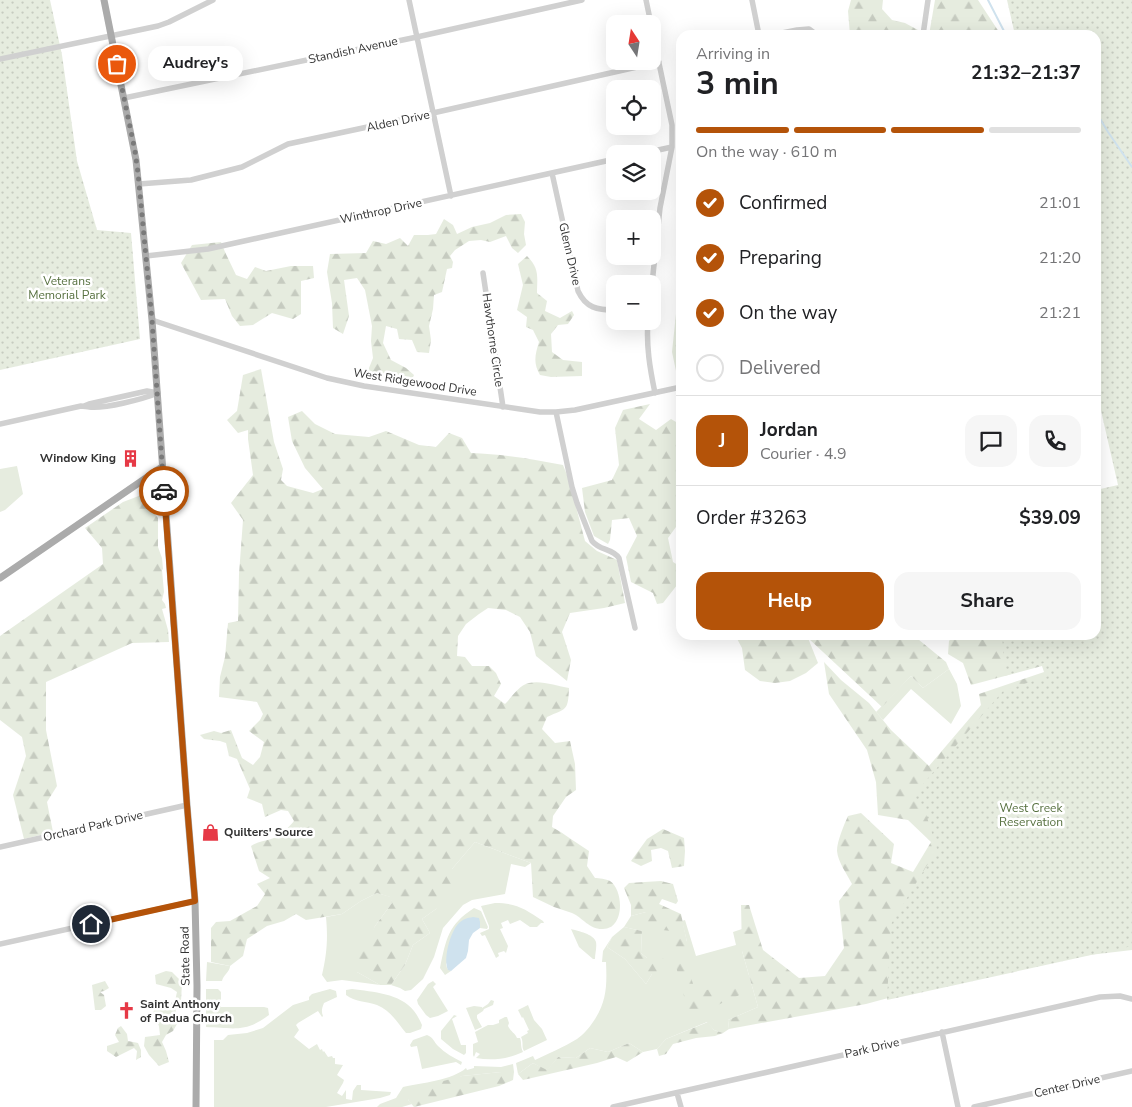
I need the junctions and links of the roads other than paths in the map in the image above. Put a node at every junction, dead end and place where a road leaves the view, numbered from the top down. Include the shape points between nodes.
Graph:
1 (104, 0) edge
2 (213, 0) edge
3 (408, 0) edge
4 (582, 0) edge
5 (646, 0) edge
6 (752, 0) edge
7 (928, 0) edge
8 (649, 15) edge
9 (758, 30) edge
10 (797, 30) edge
11 (811, 30) edge
12 (924, 30) edge
13 (111, 35) junction
14 (417, 37) junction
15 (0, 58) edge
16 (624, 70) edge
17 (661, 70) edge
18 (124, 98) junction
19 (433, 113) junction
20 (672, 147) junction
21 (661, 149) edge
22 (606, 161) edge
23 (552, 173) junction
24 (139, 184) junction
25 (451, 196) junction
26 (146, 256) junction
27 (483, 273) dead end
28 (653, 275) edge
29 (606, 310) edge
30 (152, 320) junction
31 (648, 330) edge
32 (676, 388) edge
33 (158, 393) junction
34 (655, 393) junction
35 (503, 407) junction
36 (556, 412) junction
37 (0, 424) edge
38 (162, 467) junction
39 (0, 578) edge
40 (635, 628) dead end
41 (187, 805) junction
42 (0, 847) edge
43 (195, 901) junction
44 (0, 944) edge
45 (1132, 999) edge
46 (942, 1032) junction
47 (1132, 1071) edge
48 (677, 1093) junction
49 (196, 1107) edge
50 (613, 1107) edge
51 (680, 1107) edge
52 (958, 1107) edge
53 (974, 1107) edge

1 - 13 main road, State Road
2 - 13 street via 158,26
3 - 14 street
4 - 14 street, Standish Avenue
5 - 8 street
6 - 9 street
7 - 12 street
10 - 11 street
13 - 15 street
13 - 18 main road, State Road
14 - 18 street, Standish Avenue
14 - 19 street
16 - 19 street, Alden Drive
17 - 20 street via 672,125
18 - 24 main road, State Road
19 - 24 street, Alden Drive via 288,144 242,167 191,180
19 - 25 street
20 - 21 street
20 - 28 street via 660,208
22 - 23 street, Winthrop Drive
23 - 25 street, Winthrop Drive
23 - 29 street, Glenn Drive via 578,291 588,305
24 - 26 main road, State Road
25 - 26 street, Winthrop Drive via 208,249
26 - 30 main road, State Road
27 - 35 street, Hawthorne Circle
30 - 33 main road, State Road
30 - 35 street, West Ridgewood Drive via 327,378
31 - 34 street
32 - 34 street, West Ridgewood Drive
33 - 37 street via 148,391
33 - 38 main road, State Road
34 - 36 street, West Ridgewood Drive
35 - 36 street, West Ridgewood Drive
36 - 40 street via 577,504 595,545 615,552 619,558
38 - 39 main road
38 - 41 main road, State Road
41 - 42 street, Orchard Park Drive
41 - 43 main road, State Road
43 - 44 street
43 - 49 main road, State Road via 198,986
45 - 46 street, Park Drive via 1100,996
46 - 48 street, Park Drive
46 - 52 street
47 - 53 street, Center Drive
48 - 50 street, Park Drive
48 - 51 street

